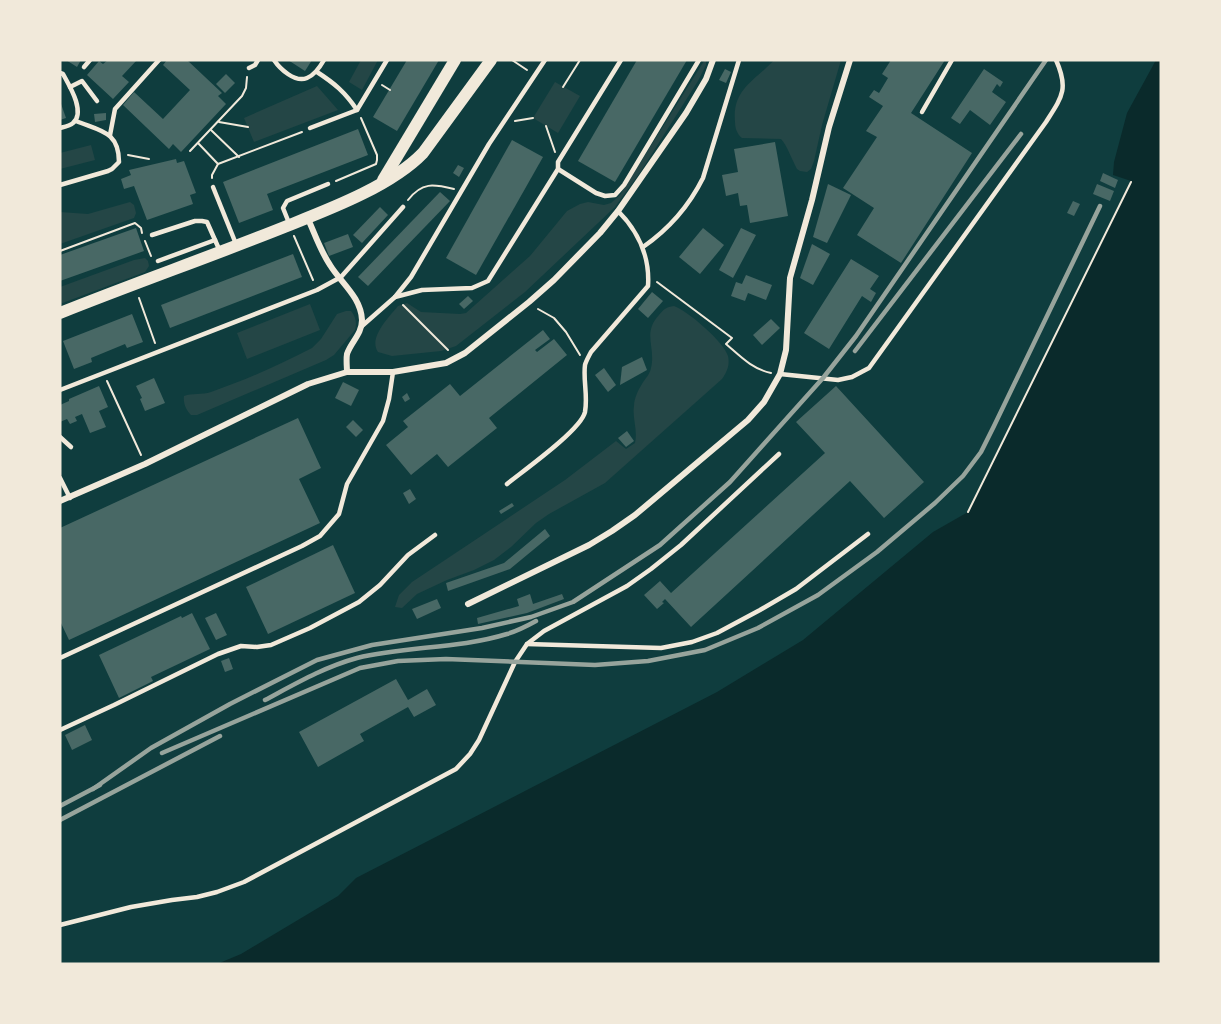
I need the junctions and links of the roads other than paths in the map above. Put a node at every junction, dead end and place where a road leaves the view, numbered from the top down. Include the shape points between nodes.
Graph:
1 (90, 60) edge
2 (159, 60) edge
3 (258, 60) edge
4 (274, 60) edge
5 (324, 60) edge
6 (387, 60) edge
7 (455, 60) edge
8 (491, 60) edge
9 (545, 60) edge
10 (621, 60) edge
11 (699, 60) edge
12 (713, 60) edge
13 (739, 60) edge
14 (850, 60) edge
15 (952, 60) edge
16 (1056, 60) edge
17 (84, 67) dead end
18 (249, 68) road end
19 (316, 72) junction
20 (60, 73) edge
21 (70, 87) junction
22 (97, 101) dead end
23 (357, 110) junction
24 (922, 112) dead end
25 (76, 121) junction
26 (60, 128) edge
27 (310, 128) road end
28 (110, 135) junction
29 (558, 169) junction
30 (328, 184) road end
31 (60, 185) edge
32 (379, 185) junction
33 (213, 187) road end
34 (403, 207) road end
35 (618, 211) junction
36 (309, 219) junction
37 (290, 225) junction
38 (152, 235) dead end
39 (215, 240) junction
40 (237, 247) junction
41 (643, 248) junction
42 (221, 252) junction
43 (158, 261) dead end
44 (340, 278) junction
45 (395, 297) junction
46 (60, 313) edge
47 (362, 326) junction
48 (347, 372) junction
49 (393, 372) junction
50 (780, 374) junction
51 (60, 390) edge
52 (60, 437) edge
53 (71, 447) dead end
54 (779, 454) dead end
55 (60, 478) edge
56 (507, 484) dead end
57 (69, 498) junction
58 (60, 501) edge
59 (868, 534) dead end
60 (435, 535) dead end
61 (468, 604) dead end
62 (527, 644) junction
63 (60, 658) edge
64 (60, 730) edge
65 (60, 925) edge

1 - 17 lane
2 - 28 lane via 115,109
3 - 18 lane
4 - 19 lane via 300,79
5 - 19 lane
6 - 23 lane
7 - 32 main road
8 - 32 main road via 423,153
9 - 45 lane
10 - 29 lane via 558,162
11 - 29 lane via 615,195 596,193
12 - 35 street via 686,113
13 - 41 lane via 697,191 674,221
14 - 50 street via 790,278 786,350
15 - 24 lane
16 - 50 lane via 1064,86 1061,98 869,368 838,380
19 - 23 lane via 338,86
20 - 21 lane
21 - 22 lane via 82,81
21 - 25 lane via 78,105
23 - 27 lane
25 - 26 lane
25 - 28 lane
28 - 31 lane via 119,162 112,169
29 - 45 lane via 488,280 472,288 422,290
30 - 37 lane via 287,201 283,208
32 - 36 main road
33 - 40 lane
34 - 44 lane
35 - 41 lane
35 - 49 street via 529,302 457,358
36 - 37 main road
36 - 44 street via 321,251
37 - 40 main road
38 - 39 lane via 202,221 207,222
39 - 42 lane
39 - 43 lane
40 - 42 main road
41 - 56 lane via 648,286 585,363 586,402 582,419
42 - 46 main road
44 - 47 street via 358,305
44 - 51 lane
45 - 47 lane
47 - 48 street via 348,354
48 - 49 street
48 - 57 street via 308,384
49 - 63 lane via 383,421 347,484 339,514 320,536
50 - 61 street via 748,420 635,515 589,545
52 - 53 lane
54 - 62 lane via 651,569
55 - 57 lane
57 - 58 street
59 - 62 lane via 796,589 717,633 692,642 661,648
60 - 64 lane via 359,602 310,628 271,645 241,646 218,654
62 - 65 lane via 478,740 456,769 244,882 196,897 131,907

